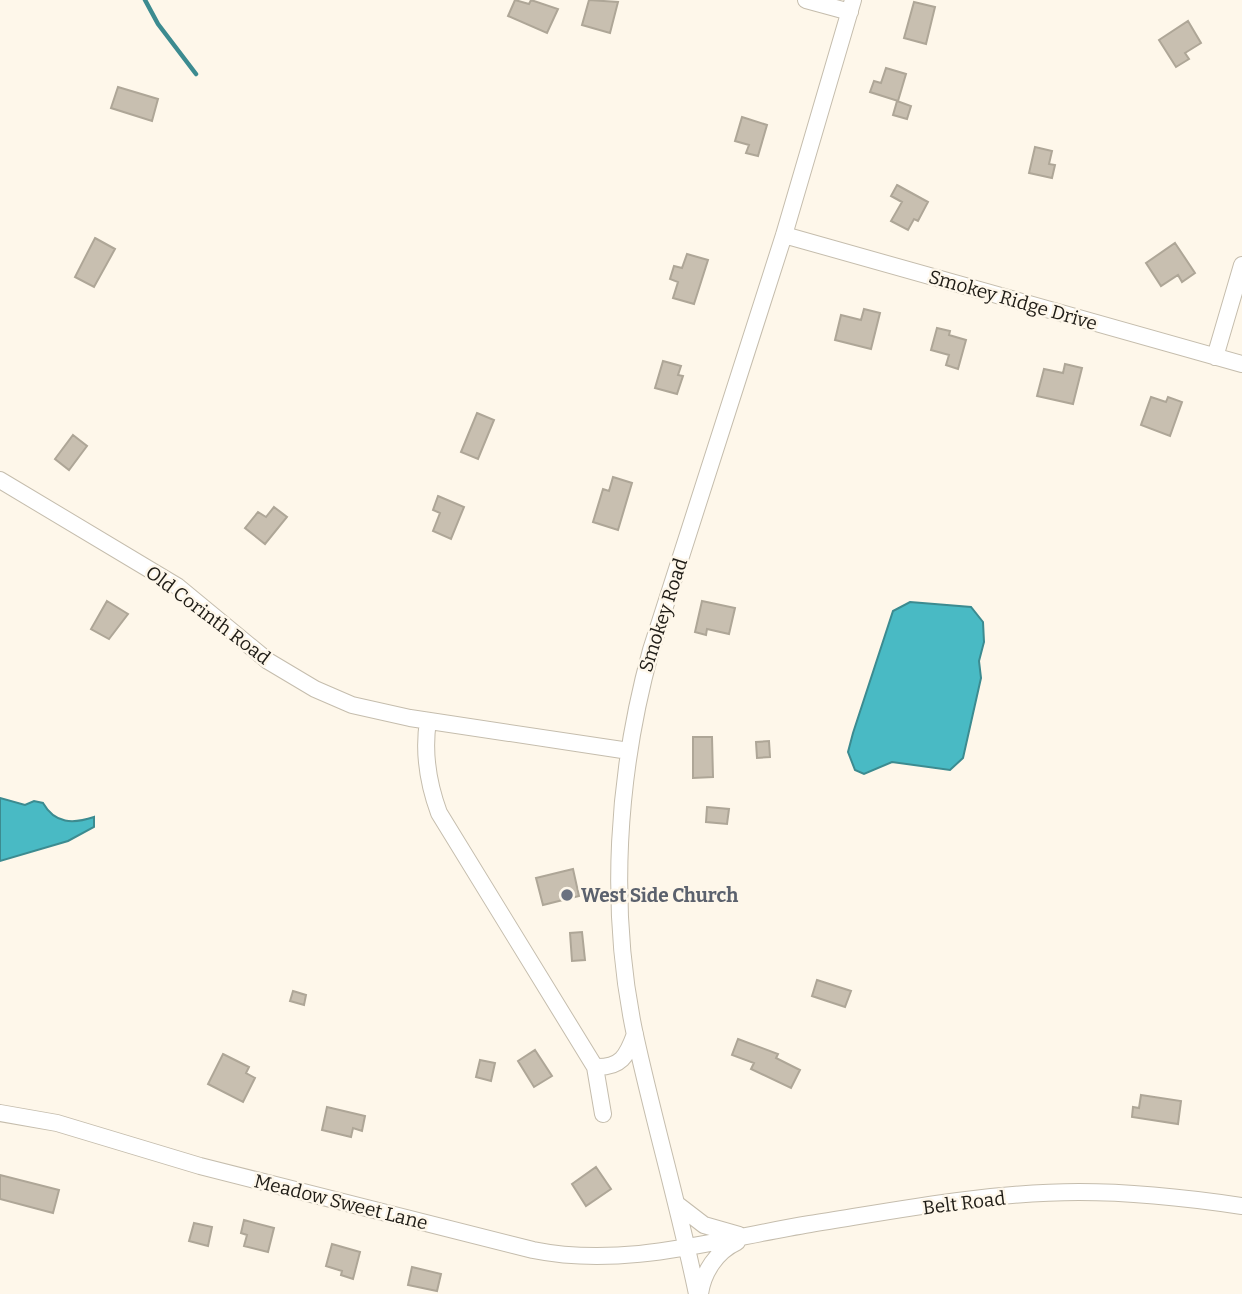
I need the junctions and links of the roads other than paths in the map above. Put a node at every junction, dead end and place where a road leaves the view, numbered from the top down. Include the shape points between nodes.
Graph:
1 (806, 0) edge
2 (852, 6) edge
3 (784, 235) junction
4 (1242, 265) edge
5 (1215, 357) junction
6 (1242, 364) edge
7 (0, 480) edge
8 (428, 721) junction
9 (629, 751) junction
10 (635, 1034) junction
11 (595, 1067) junction
12 (0, 1113) edge
13 (603, 1114) dead end
14 (678, 1205) junction
15 (1242, 1206) edge
16 (749, 1236) junction
17 (687, 1247) junction
18 (698, 1294) edge

1 - 2 street
2 - 3 street, Smokey Road
3 - 5 street, Smokey Ridge Drive
3 - 9 street, Smokey Road via 651,650
4 - 5 street
5 - 6 street, Smokey Ridge Drive
7 - 8 street, Old Corinth Road via 177,586 268,661 315,689 352,705
8 - 9 street, Old Corinth Road
8 - 11 street via 426,758 439,813
9 - 10 street, Smokey Road via 620,868 623,949
10 - 11 street via 618,1064
10 - 14 street, Smokey Road
11 - 13 street
12 - 17 street, Meadow Sweet Lane via 57,1122 200,1166 548,1253 602,1258
14 - 16 street via 704,1225
14 - 17 street, Smokey Road
15 - 16 street, Belt Road via 1077,1192 922,1207
16 - 17 street, Belt Road
16 - 18 street via 725,1247 714,1259
17 - 18 street, Smokey Road

